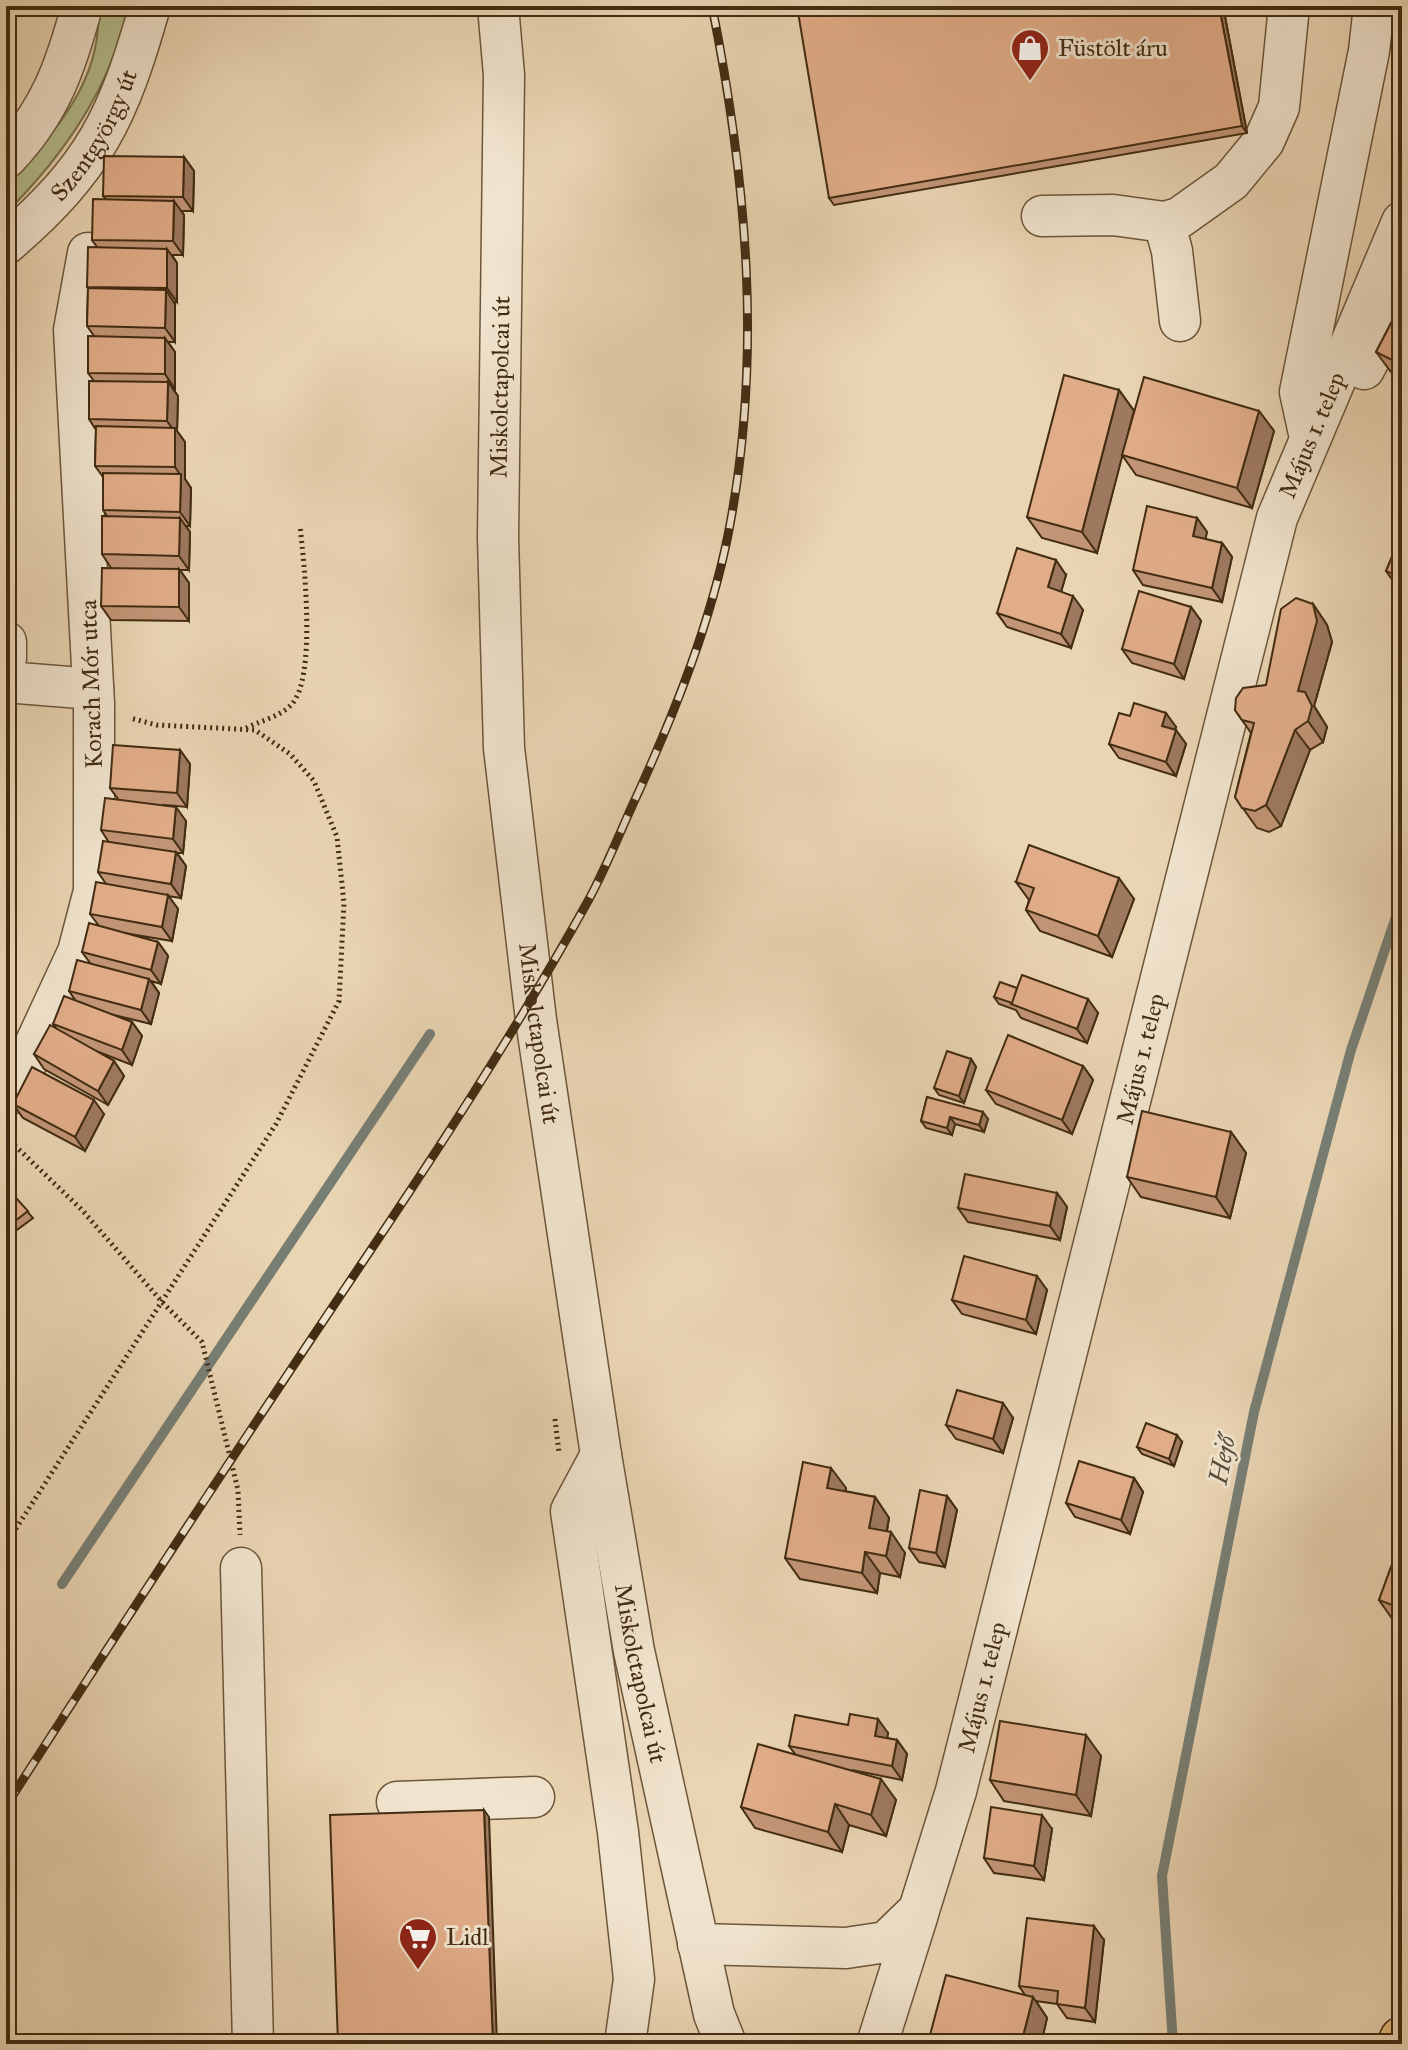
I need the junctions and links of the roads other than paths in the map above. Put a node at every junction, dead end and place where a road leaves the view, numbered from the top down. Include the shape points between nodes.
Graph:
1 (82, 6) edge
2 (150, 6) edge
3 (498, 6) edge
4 (1289, 6) edge
5 (1374, 6) edge
6 (6, 158) edge
7 (1042, 216) dead end
8 (1164, 222) junction
9 (1402, 222) edge
10 (6, 244) edge
11 (88, 253) edge
12 (1402, 298) edge
13 (1180, 321) dead end
14 (1310, 438) junction
15 (6, 642) edge
16 (6, 658) edge
17 (6, 682) edge
18 (94, 696) junction
19 (6, 1096) edge
20 (601, 1455) junction
21 (241, 1568) road end
22 (534, 1797) dead end
23 (397, 1802) dead end
24 (919, 1910) junction
25 (698, 1944) junction
26 (253, 2044) edge
27 (625, 2044) edge
28 (726, 2044) edge
29 (877, 2044) edge

1 - 6 street via 56,91
2 - 10 street, Szentgyörgy út via 117,110 95,148 53,203
3 - 20 street, Miskolctapolcai út via 504,75 498,537 504,748 536,1020
4 - 8 street via 1279,107 1264,141 1231,181 1179,218
5 - 14 street via 1300,392
7 - 8 street via 1113,215
8 - 13 street
9 - 14 street, Május 1. telep
11 - 18 street, Korach Mór utca via 74,330
12 - 14 street via 1350,396
14 - 24 street, Május 1. telep via 1277,518 956,1791
15 - 16 street
17 - 18 street
18 - 19 street, Korach Mór utca via 94,891 78,952
20 - 25 street, Miskolctapolcai út via 634,1651
20 - 27 street via 571,1511 634,1979
21 - 26 street
22 - 23 street
24 - 25 street, Május 1. telep via 886,1942 846,1948
24 - 29 street, Május 1. telep
25 - 28 street, Miskolctapolcai út

